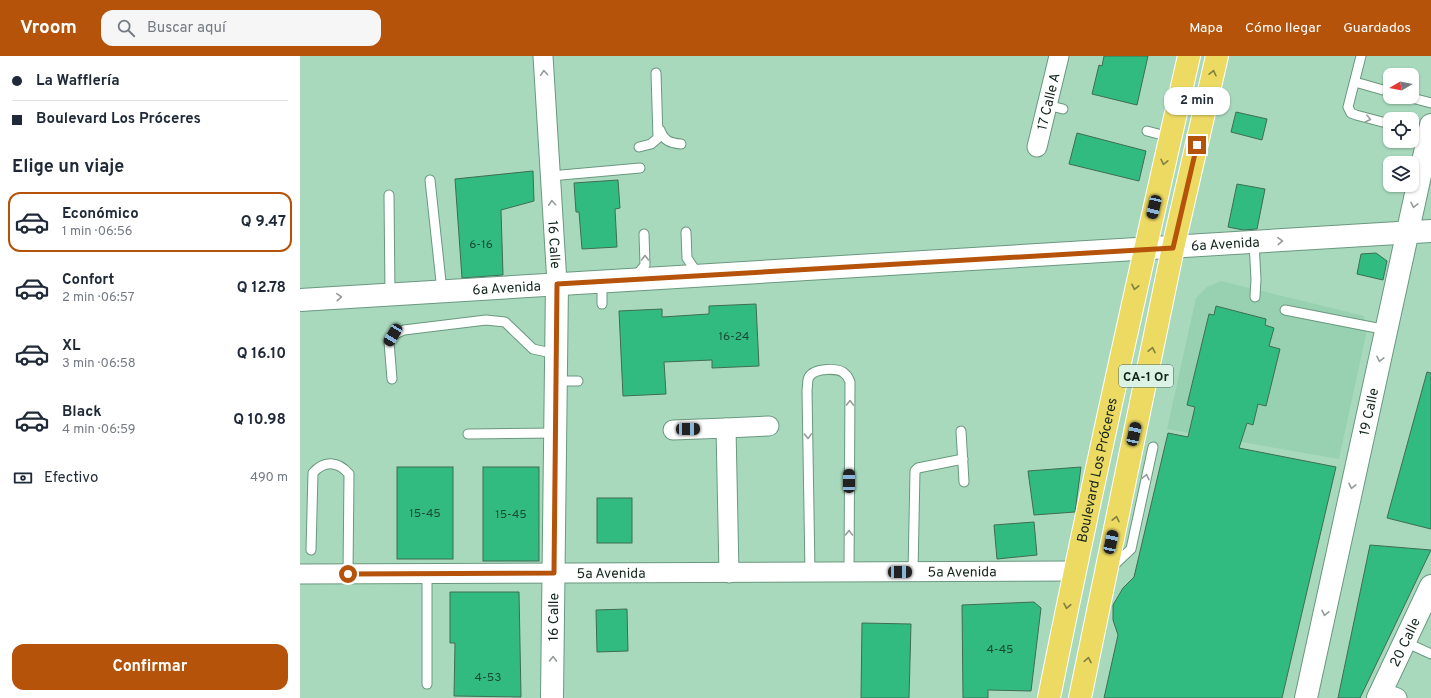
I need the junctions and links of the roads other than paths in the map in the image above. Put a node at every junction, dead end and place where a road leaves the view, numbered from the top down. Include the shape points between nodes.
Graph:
1 (543, 56) edge
2 (1059, 56) edge
3 (1189, 56) edge
4 (1217, 56) edge
5 (1361, 56) edge
6 (656, 73) dead end
7 (1355, 82) junction
8 (1383, 90) edge
9 (1419, 100) edge
10 (1431, 103) edge
11 (1383, 122) edge
12 (660, 130) junction
13 (1147, 130) dead end
14 (1424, 130) edge
15 (1170, 137) junction
16 (681, 144) dead end
17 (639, 147) dead end
18 (1037, 147) dead end
19 (640, 168) dead end
20 (550, 176) junction
21 (430, 180) dead end
22 (389, 195) dead end
23 (686, 232) dead end
24 (1431, 232) edge
25 (1408, 233) junction
26 (644, 234) dead end
27 (1254, 242) junction
28 (1173, 248) junction
29 (1144, 249) junction
30 (698, 275) junction
31 (633, 278) junction
32 (602, 280) junction
33 (557, 284) junction
34 (442, 291) junction
35 (390, 294) junction
36 (1254, 297) dead end
37 (300, 300) edge
38 (602, 304) dead end
39 (1285, 310) dead end
40 (1387, 330) junction
41 (556, 354) junction
42 (392, 379) dead end
43 (556, 381) junction
44 (578, 381) dead end
45 (769, 426) dead end
46 (726, 428) junction
47 (673, 430) dead end
48 (961, 431) dead end
49 (555, 433) junction
50 (468, 434) dead end
51 (1153, 447) dead end
52 (963, 459) junction
53 (964, 482) dead end
54 (312, 550) dead end
55 (810, 572) junction
56 (849, 572) junction
57 (913, 572) junction
58 (1074, 572) junction
59 (554, 573) junction
60 (729, 573) junction
61 (1105, 573) junction
62 (300, 574) edge
63 (348, 574) junction
64 (427, 574) junction
65 (1431, 586) edge
66 (1404, 642) junction
67 (1431, 654) edge
68 (427, 684) dead end
69 (1385, 696) edge
70 (552, 698) edge
71 (1049, 698) edge
72 (1080, 698) edge
73 (1306, 698) edge

20 -> 1 street, 16 Calle
2 - 18 street, 17 Calle A via 1055,107
3 - 15 highway, Boulevard Los Próceres / CA-1 Or
28 -> 4 highway, CA-1 Or
5 - 7 lane
6 - 12 lane
7 - 8 lane
7 -> 11 lane via 1348,107 1351,113
9 - 10 lane
12 - 16 lane via 662,138 669,143
12 - 17 lane via 658,138 651,144
13 - 15 lane
14 -> 25 street, 19 Calle
15 -> 29 highway, Boulevard Los Próceres / CA-1 Or
19 - 20 lane
33 -> 20 street, 16 Calle
21 - 34 lane
22 - 35 lane
23 - 30 lane via 687,258
24 - 25 street, 6a Avenida
27 -> 25 street, 6a Avenida
25 - 40 street, 19 Calle
31 -> 26 lane via 646,265
27 - 28 street, 6a Avenida
27 - 36 lane
28 - 29 street, 6a Avenida
61 -> 28 highway, CA-1 Or
29 - 30 street, 6a Avenida
29 -> 58 highway, Boulevard Los Próceres / CA-1 Or
30 - 31 street, 6a Avenida
31 - 32 street, 6a Avenida
32 - 33 street, 6a Avenida
32 - 38 lane
33 - 34 street, 6a Avenida
33 - 41 street, 16 Calle
34 - 35 street, 6a Avenida
37 -> 35 street, 6a Avenida
39 - 40 lane
40 -> 73 street, 19 Calle
41 - 42 lane via 533,349 505,322 486,320 404,330 393,335 388,342
41 - 43 street, 16 Calle
43 - 44 lane
43 - 49 street, 16 Calle
45 - 46 street
46 - 47 street
46 - 60 street
48 - 52 lane
49 - 50 lane
49 - 59 street, 16 Calle
61 -> 51 lane via 1131,549
52 - 53 lane
52 - 57 lane via 918,468 915,471
54 - 63 lane via 313,473 319,466 331,463 342,466 348,474
55 - 56 street, 5a Avenida
56 -> 55 lane via 850,382 846,374 840,370 815,371 809,377 807,390
55 - 60 street, 5a Avenida
56 - 57 street, 5a Avenida
57 - 58 street, 5a Avenida
58 -> 71 highway, Boulevard Los Próceres / CA-1 Or
59 - 60 street, 5a Avenida
59 - 64 street, 5a Avenida
70 -> 59 street, 16 Calle
72 -> 61 highway, CA-1 Or
62 - 63 street, 5a Avenida
63 - 64 street, 5a Avenida
64 - 68 lane
65 - 66 street, 20 Calle
66 - 67 lane
66 - 69 street, 20 Calle

